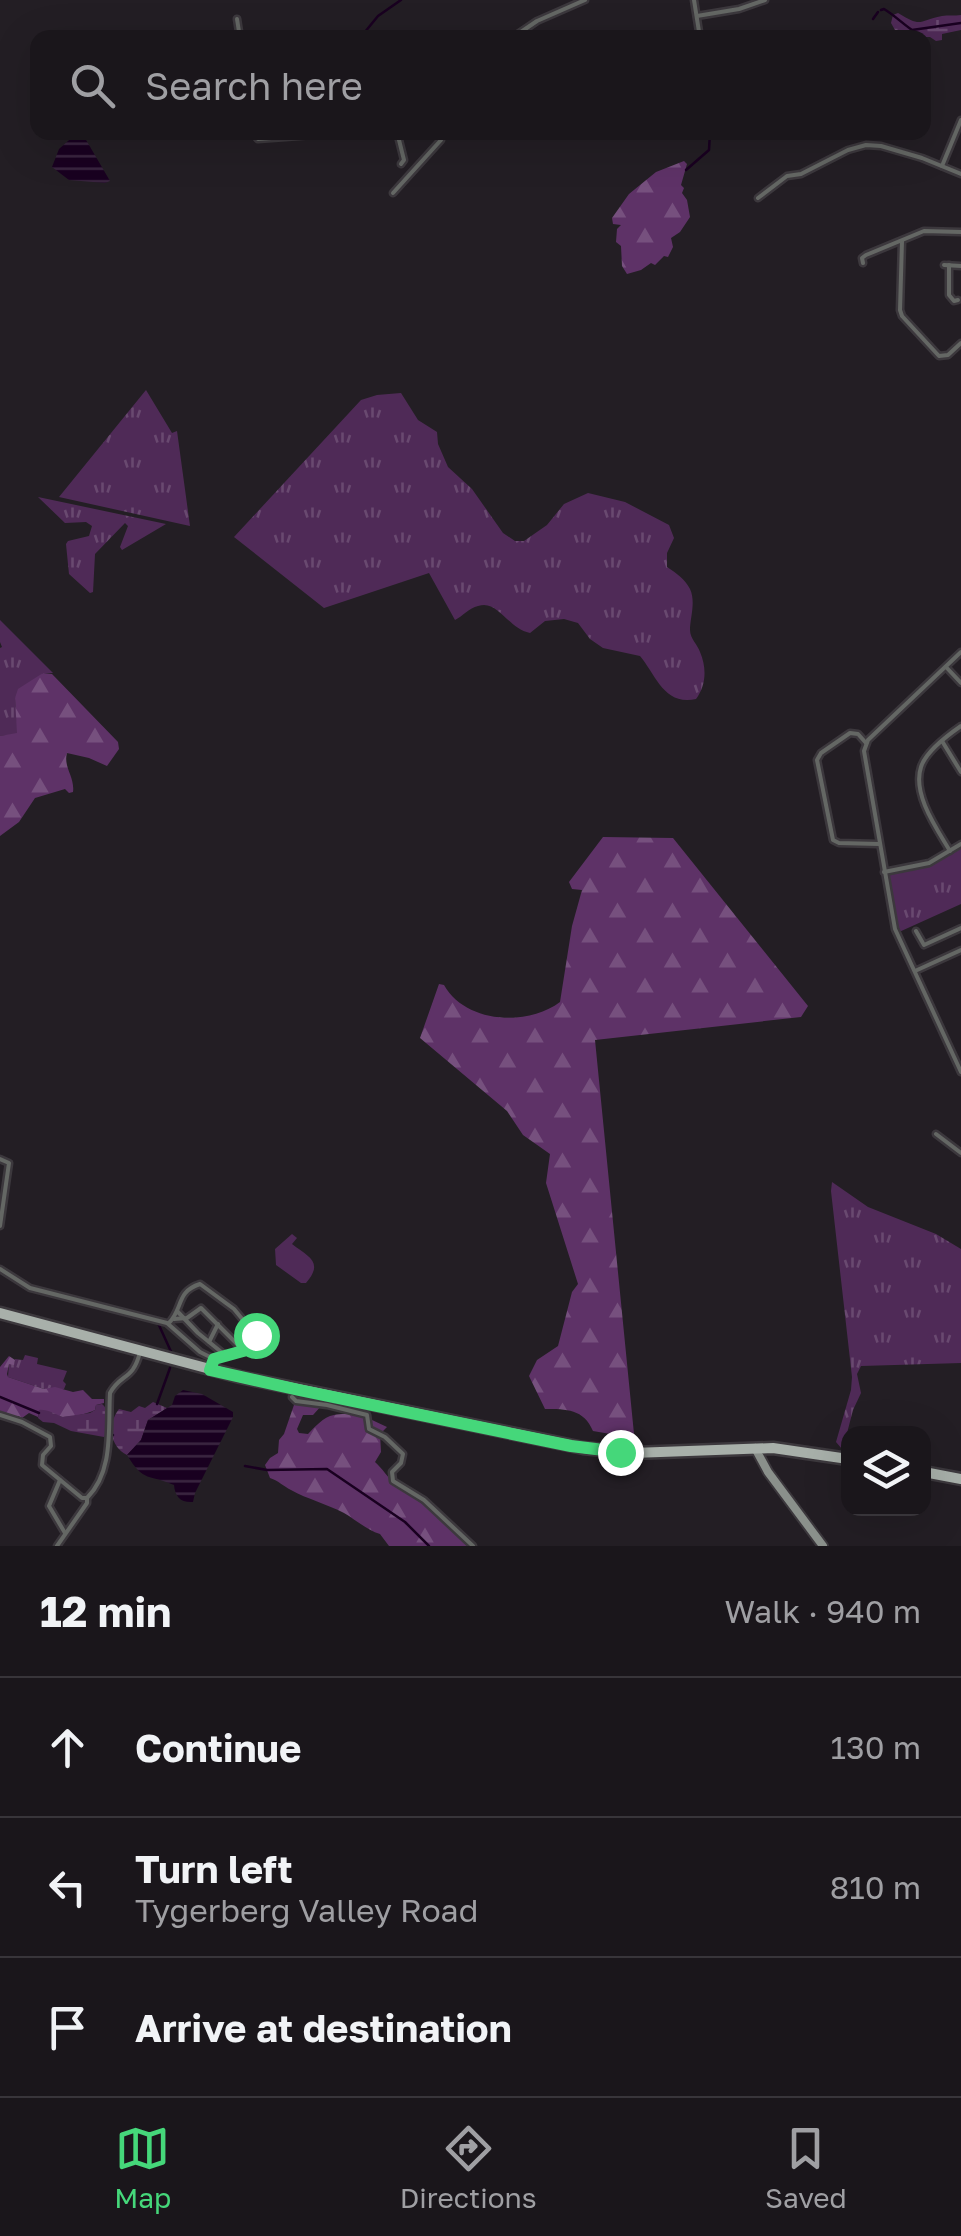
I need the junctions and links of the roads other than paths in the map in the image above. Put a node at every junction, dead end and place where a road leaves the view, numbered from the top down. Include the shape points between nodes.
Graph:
1 (585, 0) edge
2 (694, 0) edge
3 (764, 0) edge
4 (697, 16) junction
5 (237, 19) dead end
6 (239, 30) edge
7 (525, 30) edge
8 (699, 30) edge
9 (961, 120) edge
10 (399, 140) edge
11 (441, 140) edge
12 (400, 164) dead end
13 (942, 166) junction
14 (961, 174) edge
15 (392, 193) dead end
16 (758, 198) dead end
17 (961, 232) edge
18 (902, 240) junction
19 (870, 262) dead end
20 (961, 266) edge
21 (948, 292) dead end
22 (961, 343) edge
23 (961, 652) edge
24 (946, 667) junction
25 (961, 683) edge
26 (961, 726) edge
27 (942, 742) junction
28 (866, 743) junction
29 (961, 772) edge
30 (879, 844) junction
31 (961, 844) edge
32 (950, 851) junction
33 (884, 872) junction
34 (961, 928) edge
35 (916, 931) dead end
36 (961, 950) edge
37 (915, 971) junction
38 (961, 1072) edge
39 (936, 1134) dead end
40 (961, 1153) edge
41 (0, 1159) edge
42 (0, 1226) edge
43 (1, 1267) edge
44 (177, 1311) junction
45 (0, 1314) edge
46 (174, 1319) junction
47 (183, 1319) junction
48 (168, 1324) junction
49 (218, 1324) junction
50 (209, 1342) junction
51 (243, 1351) junction
52 (140, 1352) junction
53 (226, 1356) junction
54 (212, 1364) junction
55 (292, 1398) dead end
56 (0, 1415) edge
57 (755, 1448) junction
58 (783, 1449) junction
59 (841, 1458) edge
60 (762, 1463) junction
61 (931, 1473) edge
62 (961, 1479) edge
63 (60, 1480) junction
64 (87, 1498) junction
65 (66, 1534) junction
66 (818, 1543) edge
67 (57, 1546) edge
68 (473, 1546) edge

1 - 7 street
2 - 4 street
3 - 4 street
4 - 8 street
5 - 6 street
9 - 13 street
10 - 12 street
11 - 15 street
13 - 14 street
13 - 16 street via 871,145 787,176
17 - 18 street via 924,231
18 - 19 street via 873,253
18 - 22 street via 902,316 941,356
20 - 21 street via 946,265
23 - 24 street
24 - 25 street
24 - 28 street
26 - 27 street
27 - 29 street
27 - 32 street via 925,758 920,777 928,816
28 - 30 street
28 - 30 street via 850,733 817,760 833,840
30 - 33 street
31 - 32 street
32 - 33 street via 929,863
33 - 37 street via 895,929
34 - 35 street via 924,945
36 - 37 street
37 - 38 street
39 - 40 street
41 - 42 street via 10,1163
43 - 48 street via 30,1288
44 - 46 street
44 - 47 street
44 - 51 street via 184,1293 204,1286 258,1338
45 - 52 main road
46 - 47 street
46 - 48 street
47 - 49 street via 201,1308
47 - 50 street
48 - 54 street
49 - 50 street
49 - 51 street
50 - 53 street
51 - 53 street
52 - 54 main road
52 - 64 street via 133,1372 111,1391 101,1476
53 - 54 street
54 - 57 main road via 327,1396 595,1450
55 - 68 street via 367,1415 369,1429 403,1454 393,1481
56 - 63 street via 50,1438 42,1463
57 - 58 main road
57 - 60 main road
58 - 59 main road
58 - 60 main road via 765,1454
60 - 66 main road
61 - 62 main road
63 - 64 street
63 - 65 street via 49,1506
64 - 65 street
65 - 67 street

